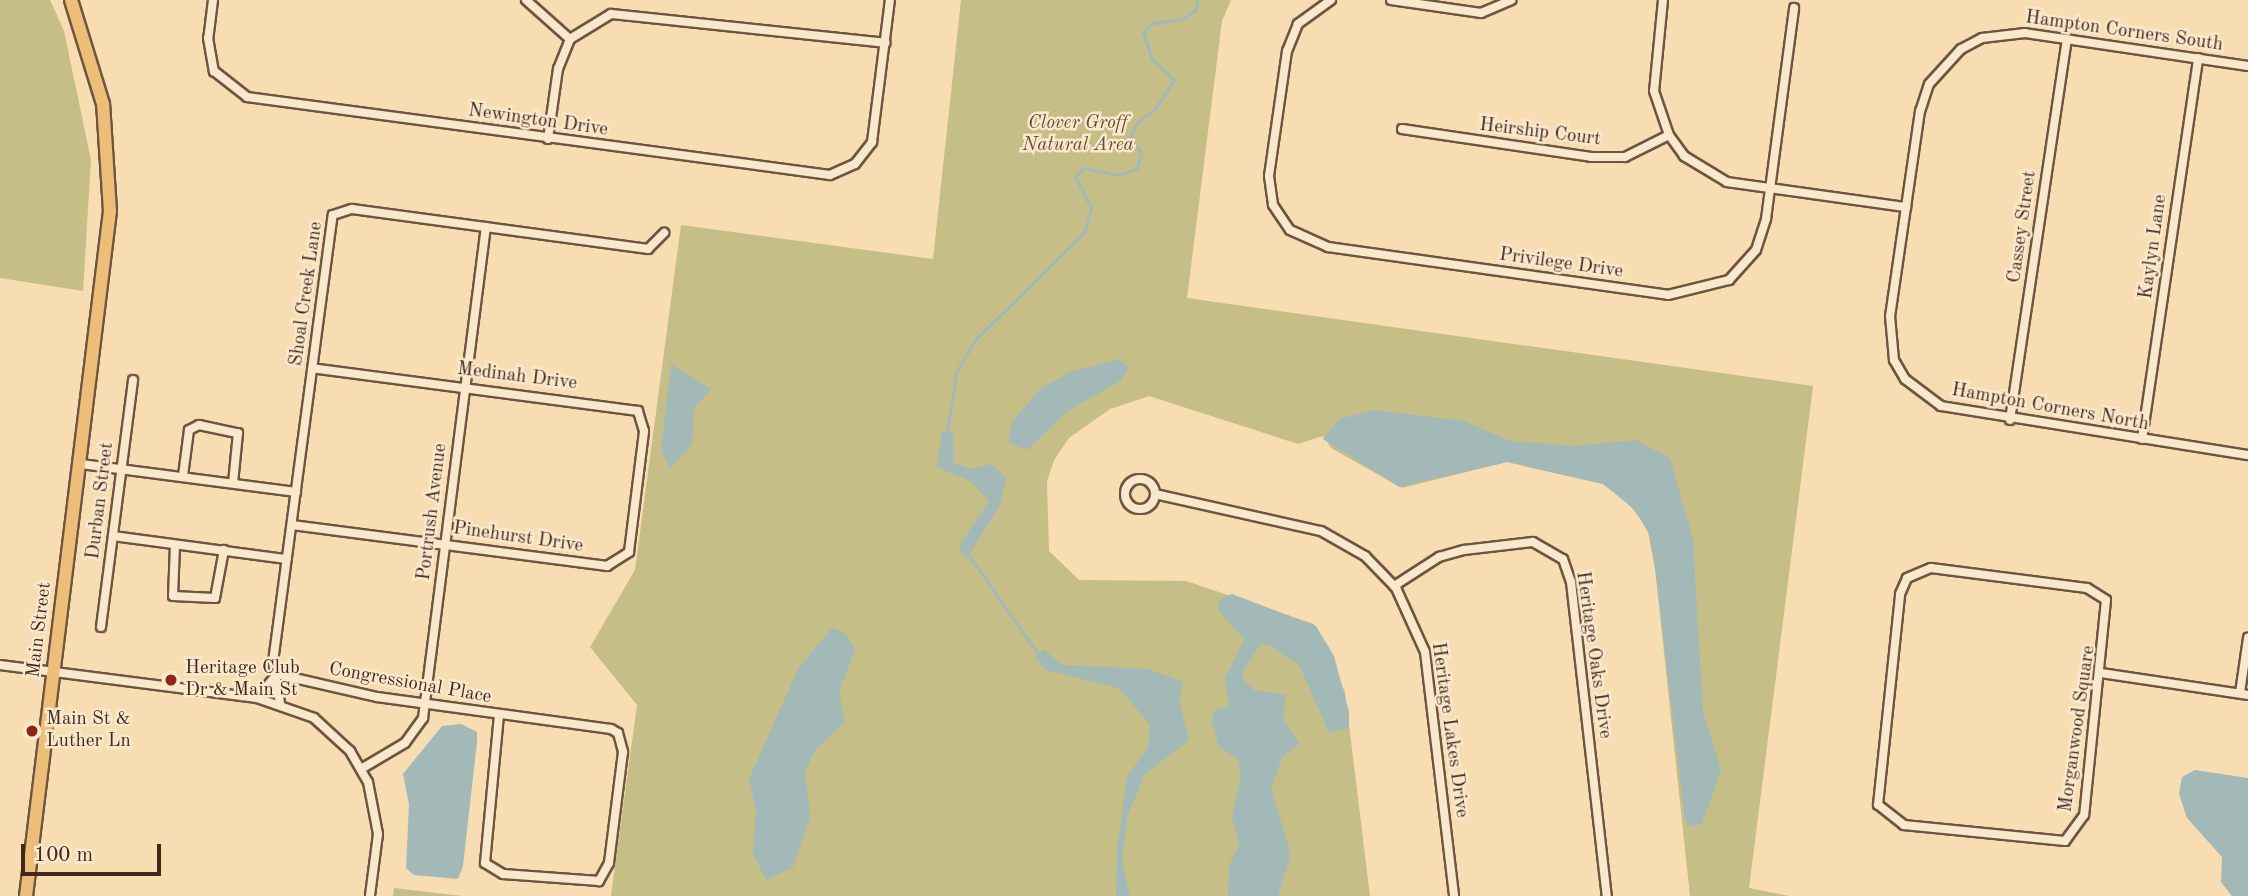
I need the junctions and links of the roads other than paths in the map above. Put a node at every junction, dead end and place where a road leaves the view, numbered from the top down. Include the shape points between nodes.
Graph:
1 (71, 0) edge
2 (213, 0) edge
3 (527, 0) edge
4 (890, 0) edge
5 (1331, 0) edge
6 (1391, 0) edge
7 (1511, 0) edge
8 (1663, 0) edge
9 (1794, 9) dead end
10 (570, 39) junction
11 (2067, 39) junction
12 (885, 43) junction
13 (2198, 58) junction
14 (2248, 66) edge
15 (1402, 129) dead end
16 (1669, 135) junction
17 (548, 139) junction
18 (1770, 190) junction
19 (1906, 207) junction
20 (486, 227) junction
21 (664, 233) dead end
22 (313, 368) junction
23 (133, 380) dead end
24 (466, 387) junction
25 (2010, 420) junction
26 (2142, 439) junction
27 (2248, 455) edge
28 (81, 464) junction
29 (121, 470) junction
30 (183, 476) junction
31 (233, 483) junction
32 (637, 488) joint
33 (296, 492) junction
34 (1155, 494) dead end
35 (292, 525) junction
36 (113, 536) junction
37 (175, 545) junction
38 (446, 545) junction
39 (224, 550) junction
40 (286, 559) junction
41 (1394, 586) junction
42 (101, 626) dead end
43 (2248, 638) edge
44 (0, 665) edge
45 (54, 673) junction
46 (2102, 673) junction
47 (276, 674) junction
48 (2244, 694) edge
49 (257, 698) junction
50 (280, 703) junction
51 (425, 705) junction
52 (499, 715) junction
53 (361, 769) junction
54 (26, 896) edge
55 (370, 896) edge
56 (1454, 896) edge
57 (1607, 896) edge

1 - 28 main road, Main Street via 93,58 110,156 108,247
2 - 17 street, Newington Drive via 210,60 220,79 254,98
3 - 10 street
4 - 12 street
5 - 18 street, Privilege Drive via 1298,24 1287,51 1269,176 1273,205 1290,230 1328,247 1668,295 1729,280 1756,250
6 - 7 street via 1481,12
8 - 16 street via 1654,91
9 - 18 street, Privilege Drive
10 - 12 street via 588,23 629,14
10 - 17 street via 558,69
11 - 13 street, Hampton Corners South
11 - 19 street, Hampton Corners South via 2003,33 1982,38 1946,62 1920,111
11 - 25 street, Cassey Street
12 - 17 street, Newington Drive via 876,127 855,164 816,174
13 - 14 street, Hampton Corners South
13 - 26 street, Kaylyn Lane
15 - 16 street, Heirship Court via 1591,157 1625,157
16 - 18 street via 1704,171
18 - 19 street
19 - 25 street, Hampton Corners North via 1889,316 1894,360 1913,387 1941,406
20 - 21 street, Shoal Creek Lane via 648,249
20 - 22 street, Shoal Creek Lane via 352,209 333,215
20 - 24 street, Portrush Avenue
22 - 24 street, Medinah Drive
22 - 33 street, Shoal Creek Lane
23 - 29 street, Durban Street
24 - 32 street, Medinah Drive via 638,411 645,431
24 - 38 street, Portrush Avenue
25 - 26 street, Hampton Corners North
26 - 27 street, Hampton Corners North
28 - 29 street
28 - 45 main road, Main Street
29 - 30 street
29 - 36 street, Durban Street
30 - 31 street
30 - 31 street via 189,430 199,425 238,433
31 - 33 street
32 - 38 street, Pinehurst Drive via 628,551 614,565
33 - 35 street, Shoal Creek Lane
34 - 41 street, Heritage Lakes Drive via 1321,531 1365,556
35 - 38 street, Pinehurst Drive
35 - 40 street, Shoal Creek Lane
36 - 37 street
36 - 42 street, Durban Street
37 - 39 street
37 - 39 street via 173,596 215,597
38 - 51 street, Portrush Avenue
39 - 40 street
40 - 47 street, Shoal Creek Lane
41 - 56 street, Heritage Lakes Drive via 1425,652
41 - 57 street, Heritage Oaks Drive via 1439,556 1464,550 1533,542 1563,559 1571,582
43 - 48 street
44 - 45 street
45 - 49 street
45 - 54 main road, Main Street
46 - 46 street, Morganwood Square via 2108,610 2094,589 1917,570 1900,594 1878,805 1903,825 2065,841 2084,815
46 - 48 street
47 - 49 street
47 - 50 street, Shoal Creek Lane
47 - 51 street, Congressional Place
49 - 50 street
50 - 53 street via 328,728
51 - 52 street, Congressional Place
51 - 53 street, Portrush Avenue via 418,730
52 - 52 street, Congressional Place via 618,733 623,752 609,863 599,881 503,874 485,863
53 - 55 street via 378,834

